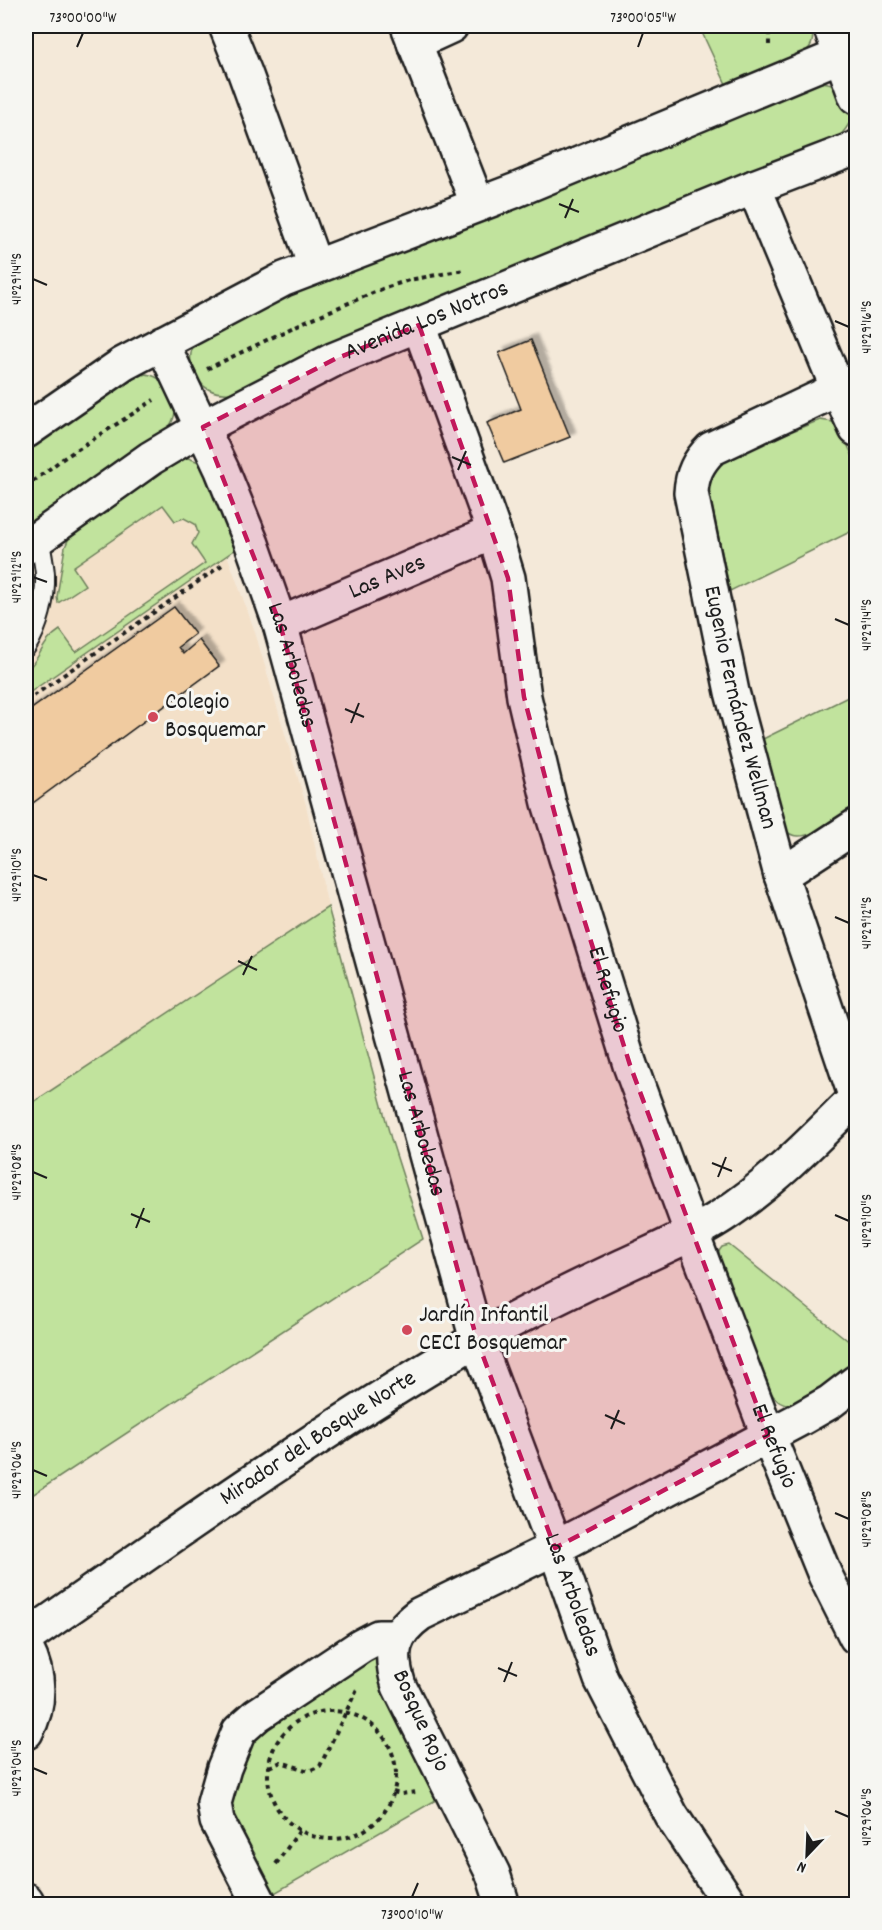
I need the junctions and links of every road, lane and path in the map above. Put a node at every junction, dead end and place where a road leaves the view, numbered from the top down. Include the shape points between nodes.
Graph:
1 (226, 26) edge
2 (451, 26) edge
3 (769, 26) edge
4 (411, 34) edge
5 (842, 43) edge
6 (769, 45) dead end
7 (856, 97) edge
8 (856, 148) edge
9 (754, 187) junction
10 (477, 203) junction
11 (315, 266) junction
12 (419, 325) junction
13 (162, 343) junction
14 (838, 389) junction
15 (203, 427) junction
16 (856, 429) edge
17 (26, 431) edge
18 (494, 532) junction
19 (32, 542) edge
20 (252, 544) junction
21 (280, 624) junction
22 (26, 647) edge
23 (26, 702) edge
24 (856, 826) edge
25 (781, 875) junction
26 (856, 1098) edge
27 (692, 1234) junction
28 (477, 1340) junction
29 (856, 1382) edge
30 (768, 1435) junction
31 (555, 1548) junction
32 (398, 1637) junction
33 (856, 1637) edge
34 (26, 1638) edge
35 (26, 1648) edge
36 (344, 1712) junction
37 (26, 1732) edge
38 (268, 1768) junction
39 (300, 1830) junction
40 (257, 1899) edge
41 (26, 1900) edge
42 (28, 1905) edge
43 (501, 1905) edge
44 (730, 1905) edge

1 - 11 street
2 - 4 street
3 - 6 path
4 - 10 street
5 - 7 street
5 - 10 street via 532,183
8 - 9 street, Avenida Los Notros
9 - 12 street, Avenida Los Notros
9 - 14 street
10 - 11 street
11 - 13 street
12 - 15 street, Avenida Los Notros via 336,359
12 - 18 street, El Refugio
13 - 15 street, Las Arboledas
13 - 17 street via 88,386
14 - 16 street
14 - 25 street, Eugenio Fernández Wellman via 711,449 701,459 691,483 732,692
15 - 19 street, Avenida Los Notros via 151,458
15 - 20 street, Las Arboledas
18 - 21 street, Las Aves
18 - 27 street, El Refugio via 507,578 524,697 549,803 630,1065
19 - 22 lane via 45,574 35,632
20 - 21 street, Las Arboledas
20 - 23 path
21 - 28 street, Las Arboledas
24 - 25 street
25 - 26 street, Eugenio Fernández Wellman
26 - 27 street, Mirador del Bosque Norte via 784,1170
27 - 28 street, Mirador del Bosque Norte via 575,1288
27 - 30 street, El Refugio
28 - 31 street, Las Arboledas
28 - 34 street, Mirador del Bosque Norte via 249,1483
29 - 30 street, Bosque Rojo via 830,1402
30 - 31 street, Bosque Rojo
30 - 33 street, El Refugio via 825,1575
31 - 32 street, Bosque Rojo via 420,1614
31 - 44 street, Las Arboledas via 601,1679 671,1815
32 - 40 street via 378,1637 361,1646 239,1731 214,1803 217,1821
32 - 43 street, Bosque Rojo via 393,1666 399,1686 493,1874
35 - 37 street via 37,1680 37,1701
36 - 38 path via 313,1714 294,1723 279,1738
36 - 38 path via 324,1758 315,1769 303,1770 281,1762
36 - 39 path via 372,1725 386,1742 396,1771 393,1792 378,1819 360,1832 319,1838
38 - 39 path via 269,1788 277,1808
39 - 40 path
41 - 42 street

